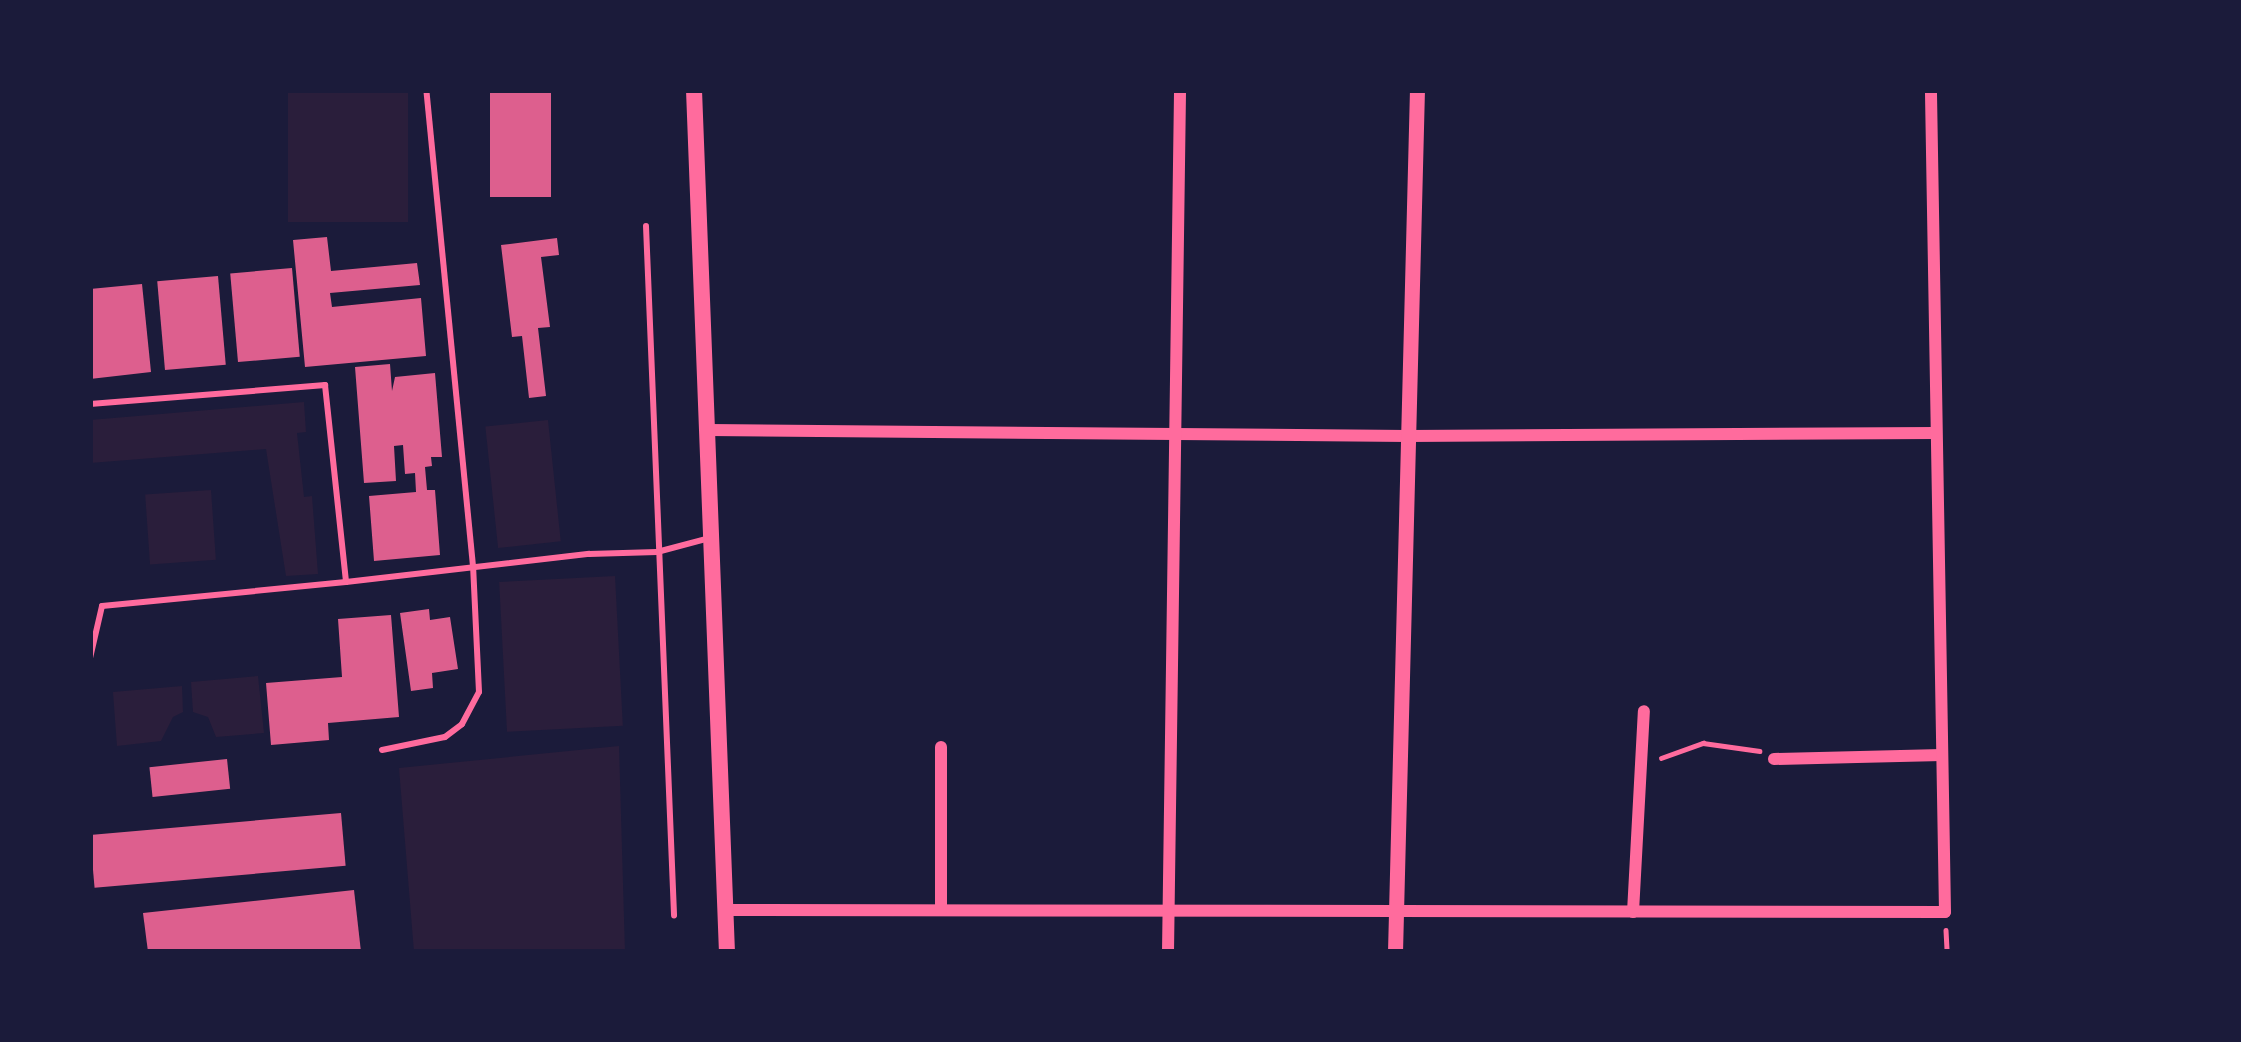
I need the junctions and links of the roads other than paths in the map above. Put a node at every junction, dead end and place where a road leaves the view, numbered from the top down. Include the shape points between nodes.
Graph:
1 (426, 90) edge
2 (694, 90) edge
3 (1180, 90) edge
4 (1417, 90) edge
5 (1931, 90) edge
6 (646, 226) dead end
7 (90, 404) edge
8 (709, 430) junction
9 (1936, 433) junction
10 (1176, 434) junction
11 (1408, 436) junction
12 (713, 537) junction
13 (657, 552) junction
14 (473, 566) junction
15 (346, 582) junction
16 (90, 658) edge
17 (1644, 711) dead end
18 (941, 747) dead end
19 (382, 750) dead end
20 (1942, 755) junction
21 (1774, 759) road end
22 (726, 910) junction
23 (941, 910) junction
24 (1169, 911) junction
25 (1396, 911) junction
26 (1634, 911) junction
27 (674, 914) dead end
28 (727, 952) edge
29 (1168, 952) edge
30 (1395, 952) edge

1 - 14 lane
2 - 8 main road
3 - 10 street
4 - 11 street
5 - 9 street
6 - 13 lane
7 - 15 lane via 325,385
8 - 10 street
8 - 12 main road
9 - 11 street
9 - 20 street
10 - 11 street
10 - 24 street
11 - 25 street
12 - 13 lane
12 - 22 main road
13 - 14 lane
13 - 27 lane
14 - 15 lane
14 - 19 lane via 478,692 462,724 445,737
15 - 16 lane via 102,606
17 - 26 street
18 - 23 street
20 - 21 street
20 - 26 street via 1945,912
22 - 23 street
22 - 28 main road
23 - 24 street
24 - 25 street
24 - 29 street
25 - 26 street
25 - 30 street

